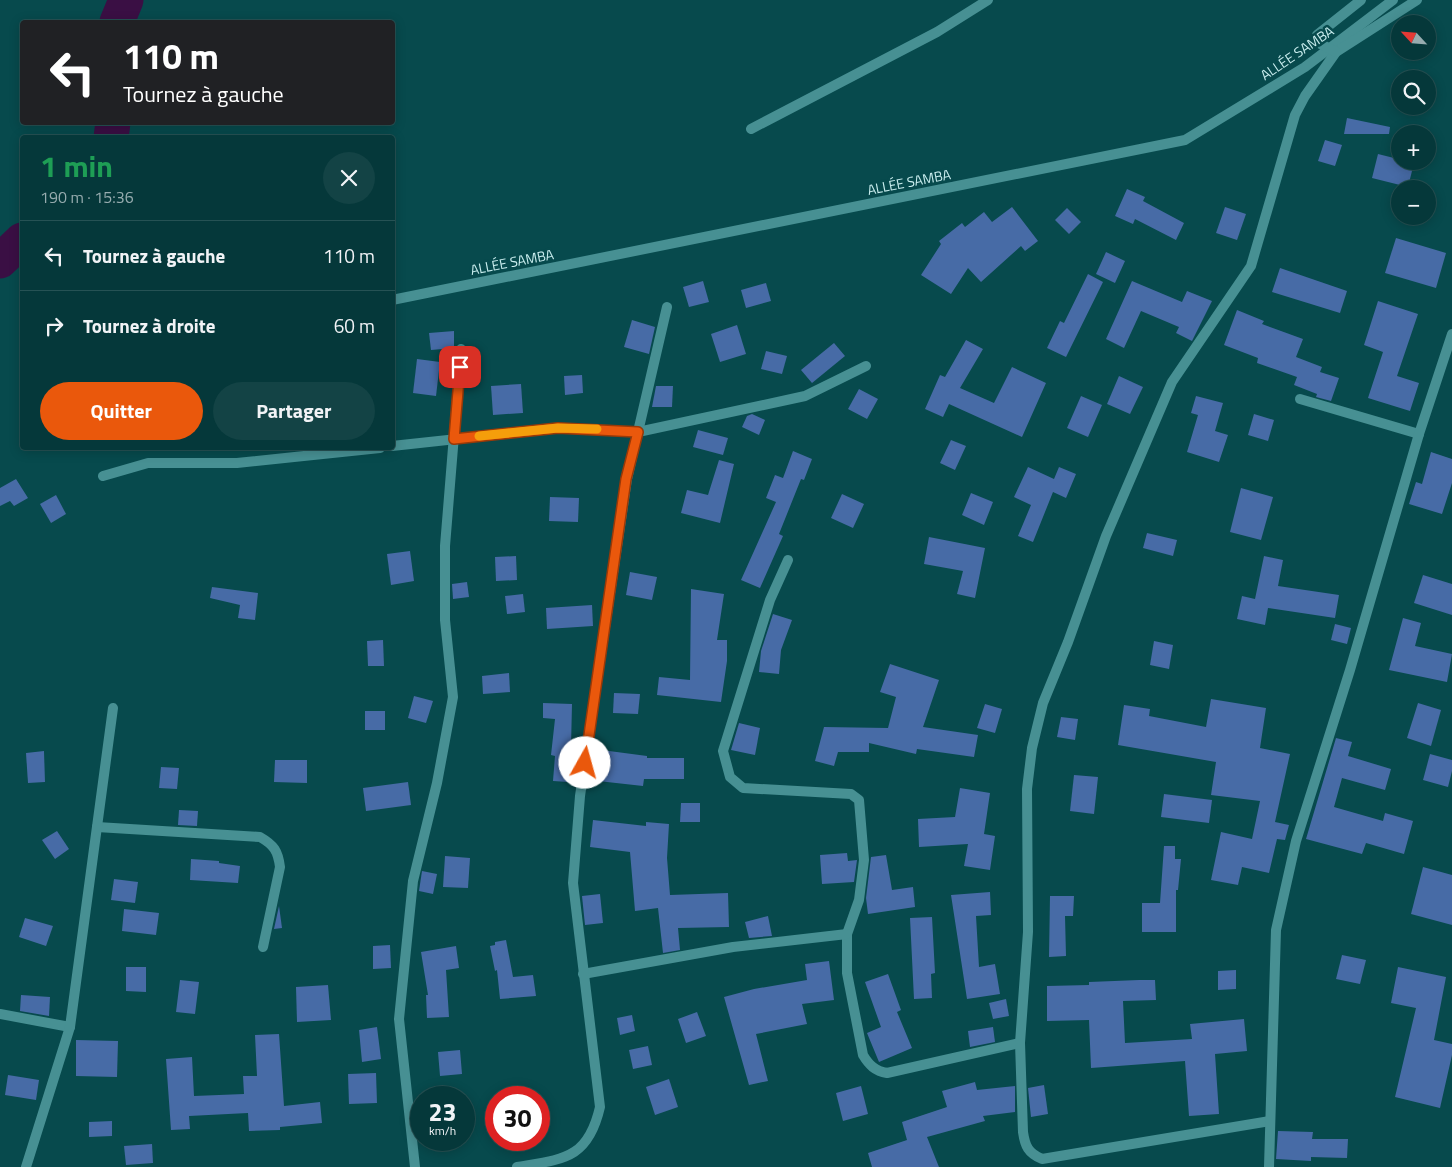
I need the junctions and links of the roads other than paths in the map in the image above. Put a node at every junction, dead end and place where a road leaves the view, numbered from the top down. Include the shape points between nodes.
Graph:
1 (988, 0) edge
2 (1361, 0) edge
3 (1393, 0) edge
4 (1417, 0) edge
5 (1336, 52) junction
6 (751, 129) dead end
7 (395, 299) edge
8 (668, 306) dead end
9 (1452, 334) edge
10 (461, 349) dead end
11 (866, 366) dead end
12 (1300, 399) dead end
13 (638, 432) junction
14 (1418, 434) junction
15 (454, 439) junction
16 (395, 446) edge
17 (362, 450) edge
18 (103, 476) dead end
19 (788, 560) dead end
20 (113, 708) dead end
21 (97, 828) junction
22 (847, 934) junction
23 (263, 947) dead end
24 (583, 974) junction
25 (0, 1014) edge
26 (70, 1027) junction
27 (1020, 1043) junction
28 (1270, 1121) junction
29 (26, 1167) edge
30 (415, 1167) edge
31 (517, 1167) edge
32 (1269, 1167) edge

1 - 6 street via 937,32
2 - 5 street, bridge via 1317,35 1317,42
3 - 7 street, ALLÉE SAMBA via 1305,67 1185,140
4 - 5 street
5 - 27 street via 1295,115 1251,266 1172,382 1106,536 1044,702 1032,748 1027,789 1028,932
8 - 13 street
9 - 14 street
10 - 15 street
11 - 13 street via 804,396
12 - 14 street
13 - 15 street via 558,428
13 - 24 street via 626,479 580,796 573,884
14 - 28 street via 1350,670 1296,841 1278,921
15 - 16 street
15 - 30 street via 445,546 446,620 453,697 437,783 413,881 400,1019
17 - 18 street via 237,464 148,463
19 - 22 street via 770,600 723,751 730,777 743,788 851,794 859,800 864,860 859,900
20 - 21 street
21 - 23 street via 260,837 272,844 280,867
21 - 26 street
22 - 24 street via 733,947
22 - 27 street via 847,974 863,1055 870,1066 887,1074
24 - 31 street via 600,1107 596,1125 588,1142 561,1159
25 - 26 street
26 - 29 street
27 - 28 street via 1025,1144 1031,1154 1042,1159
28 - 32 street

